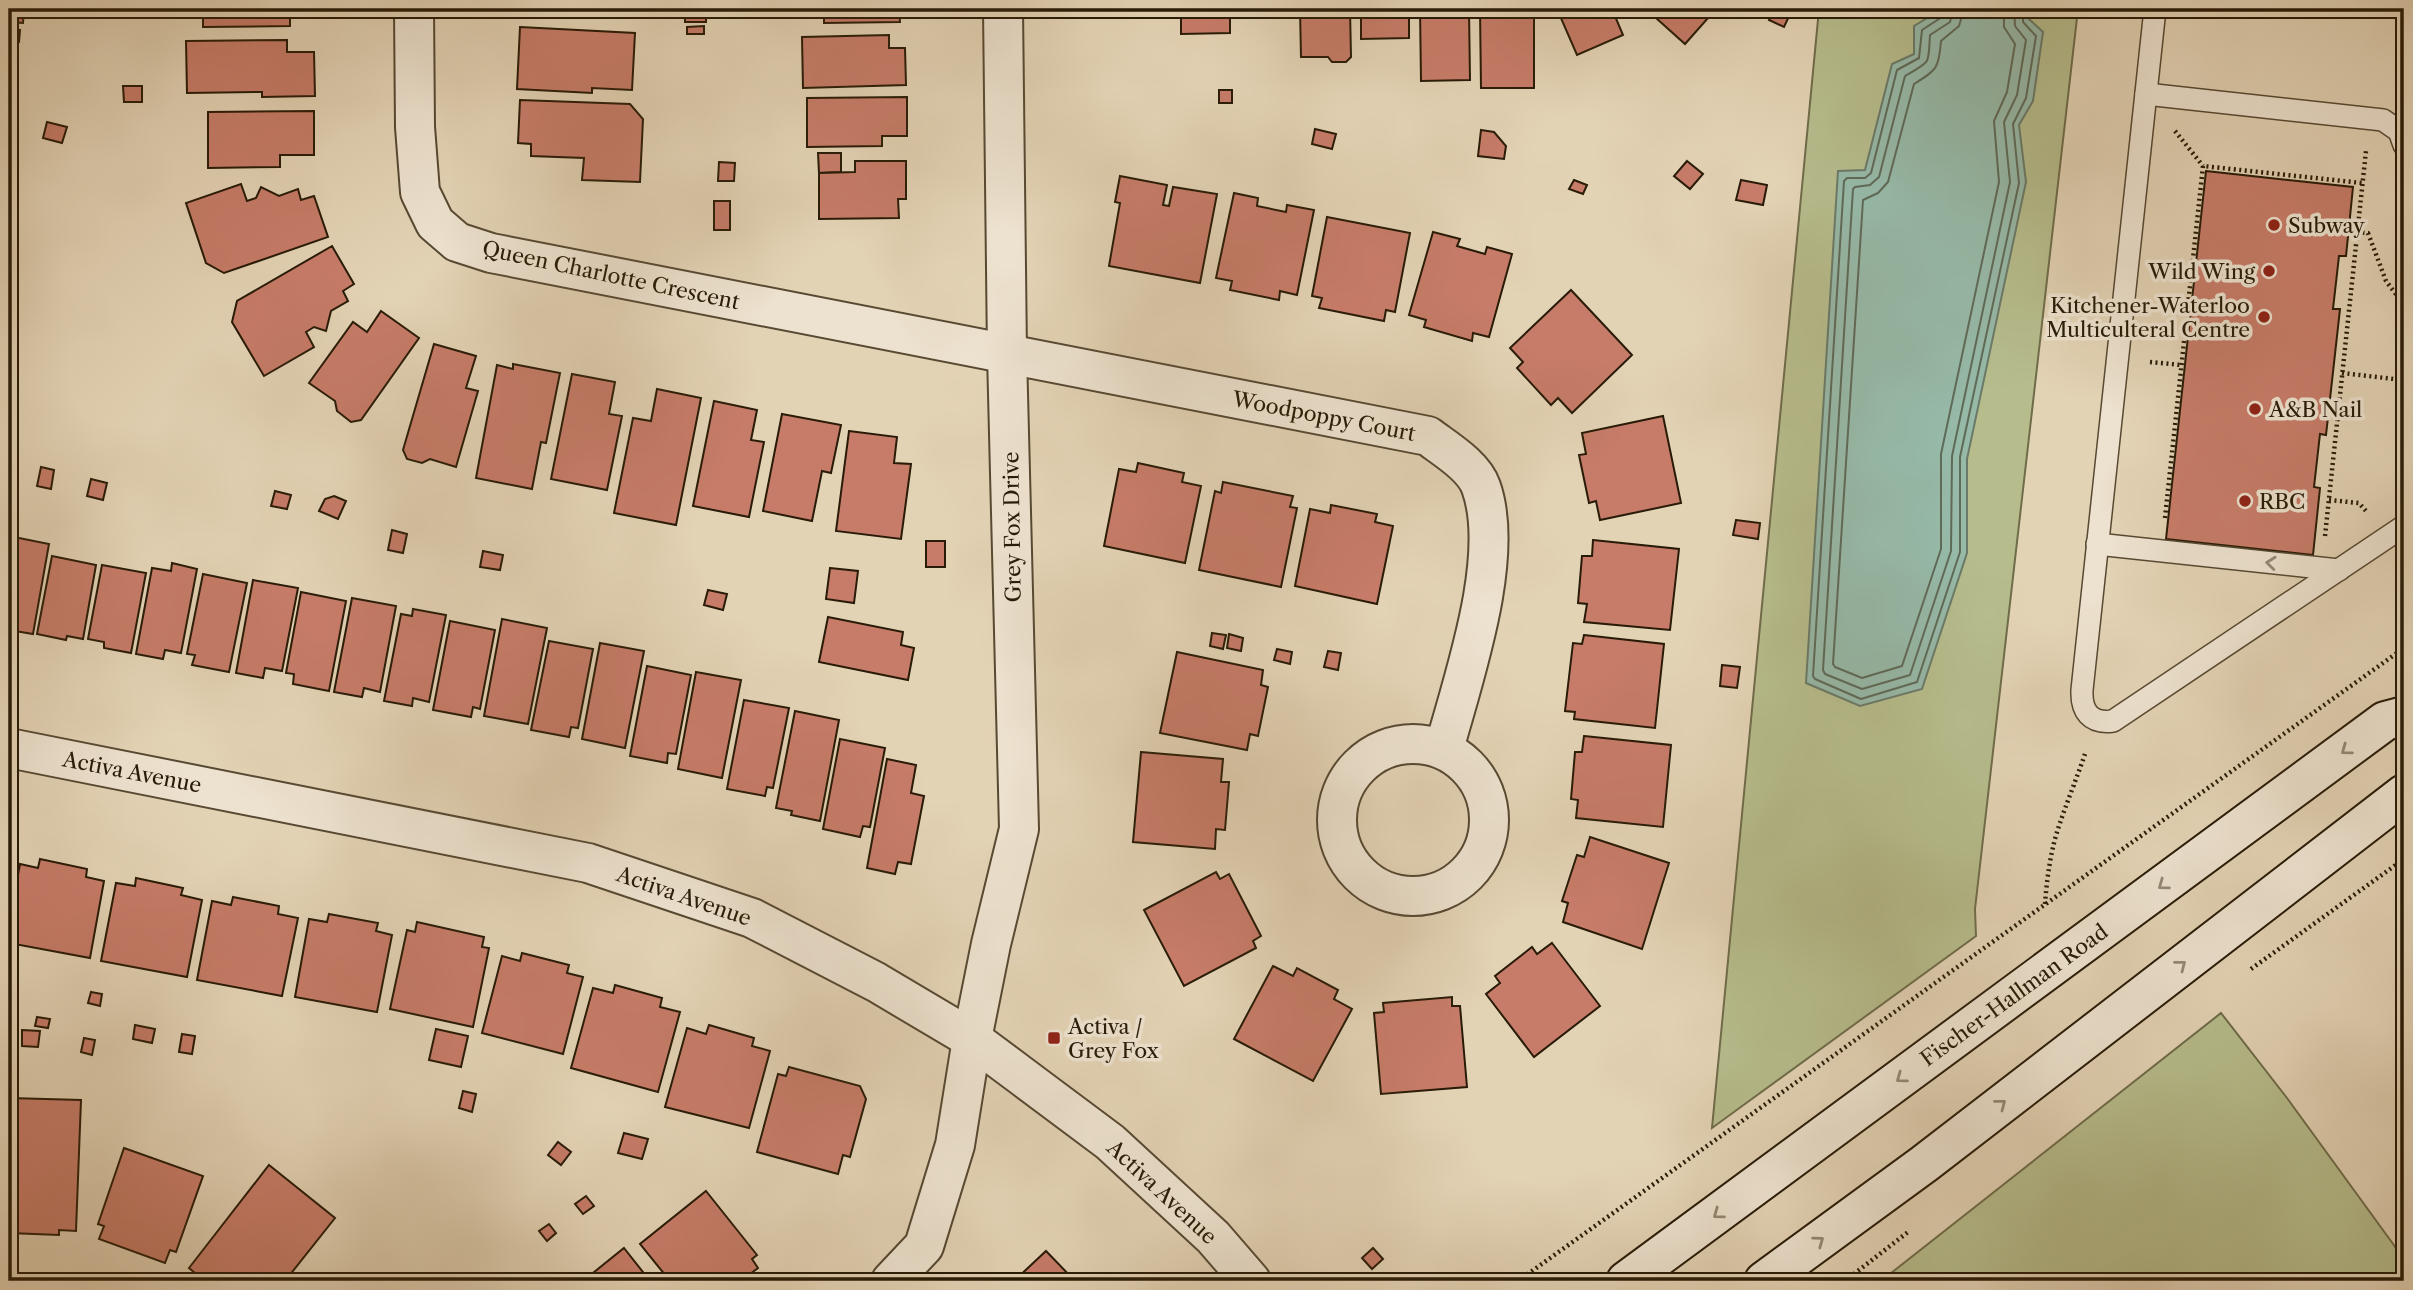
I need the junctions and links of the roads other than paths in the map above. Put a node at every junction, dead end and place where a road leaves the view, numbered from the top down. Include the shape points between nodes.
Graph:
1 (414, 9) edge
2 (1003, 9) edge
3 (2155, 9) edge
4 (2146, 94) junction
5 (2402, 135) edge
6 (1007, 354) junction
7 (2404, 526) edge
8 (2097, 544) junction
9 (2339, 570) junction
10 (2404, 716) edge
11 (9, 748) edge
12 (1444, 749) dead end
13 (2404, 794) edge
14 (972, 1039) junction
15 (891, 1281) edge
16 (1251, 1281) edge
17 (1626, 1281) edge
18 (1765, 1281) edge

1 - 6 street, Queen Charlotte Crescent via 420,192 435,223 457,242 491,253
2 - 6 street, Grey Fox Drive
3 - 4 lane
4 - 5 lane via 2383,120
4 - 8 lane
6 - 12 street, Woodpoppy Court via 1428,436 1457,457 1481,485 1489,526 1481,611
6 - 14 street, Grey Fox Drive via 1020,829
7 - 9 lane
9 -> 8 lane
8 - 9 lane via 2081,703 2088,714 2104,722 2113,721
10 -> 17 street, Fischer-Hallman Road via 2385,721
11 - 14 street, Activa Avenue via 588,863 752,918 876,982
18 -> 13 street
14 - 15 street, Grey Fox Drive via 955,1145 924,1246
14 - 16 street, Activa Avenue via 1110,1142 1213,1237

